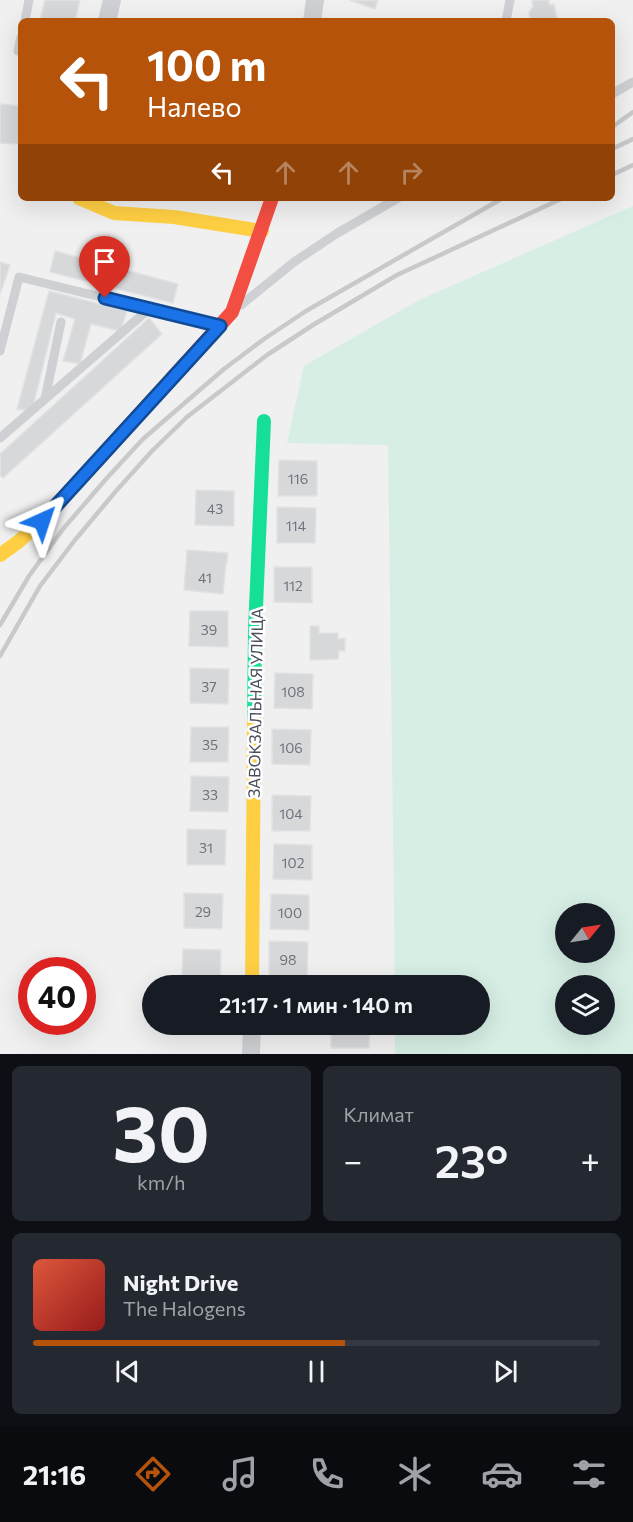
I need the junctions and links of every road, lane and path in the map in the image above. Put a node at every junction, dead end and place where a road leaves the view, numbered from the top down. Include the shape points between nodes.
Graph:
1 (29, 0) edge
2 (112, 0) edge
3 (315, 0) edge
4 (510, 0) edge
5 (26, 18) edge
6 (108, 18) edge
7 (312, 18) edge
8 (507, 18) edge
9 (633, 82) edge
10 (615, 92) edge
11 (86, 201) edge
12 (271, 201) edge
13 (393, 201) edge
14 (262, 231) junction
15 (149, 309) junction
16 (232, 312) junction
17 (61, 322) dead end
18 (220, 326) junction
19 (0, 351) edge
20 (45, 399) junction
21 (264, 421) dead end
22 (0, 438) edge
23 (0, 555) edge
24 (252, 975) edge
25 (252, 1035) edge
26 (251, 1054) edge

1 - 5 lane
2 - 6 street
3 - 7 street
4 - 8 lane
9 - 10 lane
11 - 14 street via 114,213 174,217
12 - 14 street
13 - 16 lane via 294,262
14 - 16 street
15 - 18 lane
15 - 19 lane via 19,277
15 - 20 lane
16 - 18 street
17 - 20 lane
18 - 23 street via 42,521
20 - 22 lane
21 - 24 street, ЗАВОКЗАЛЬНАЯ УЛИЦА via 255,632
25 - 26 street

